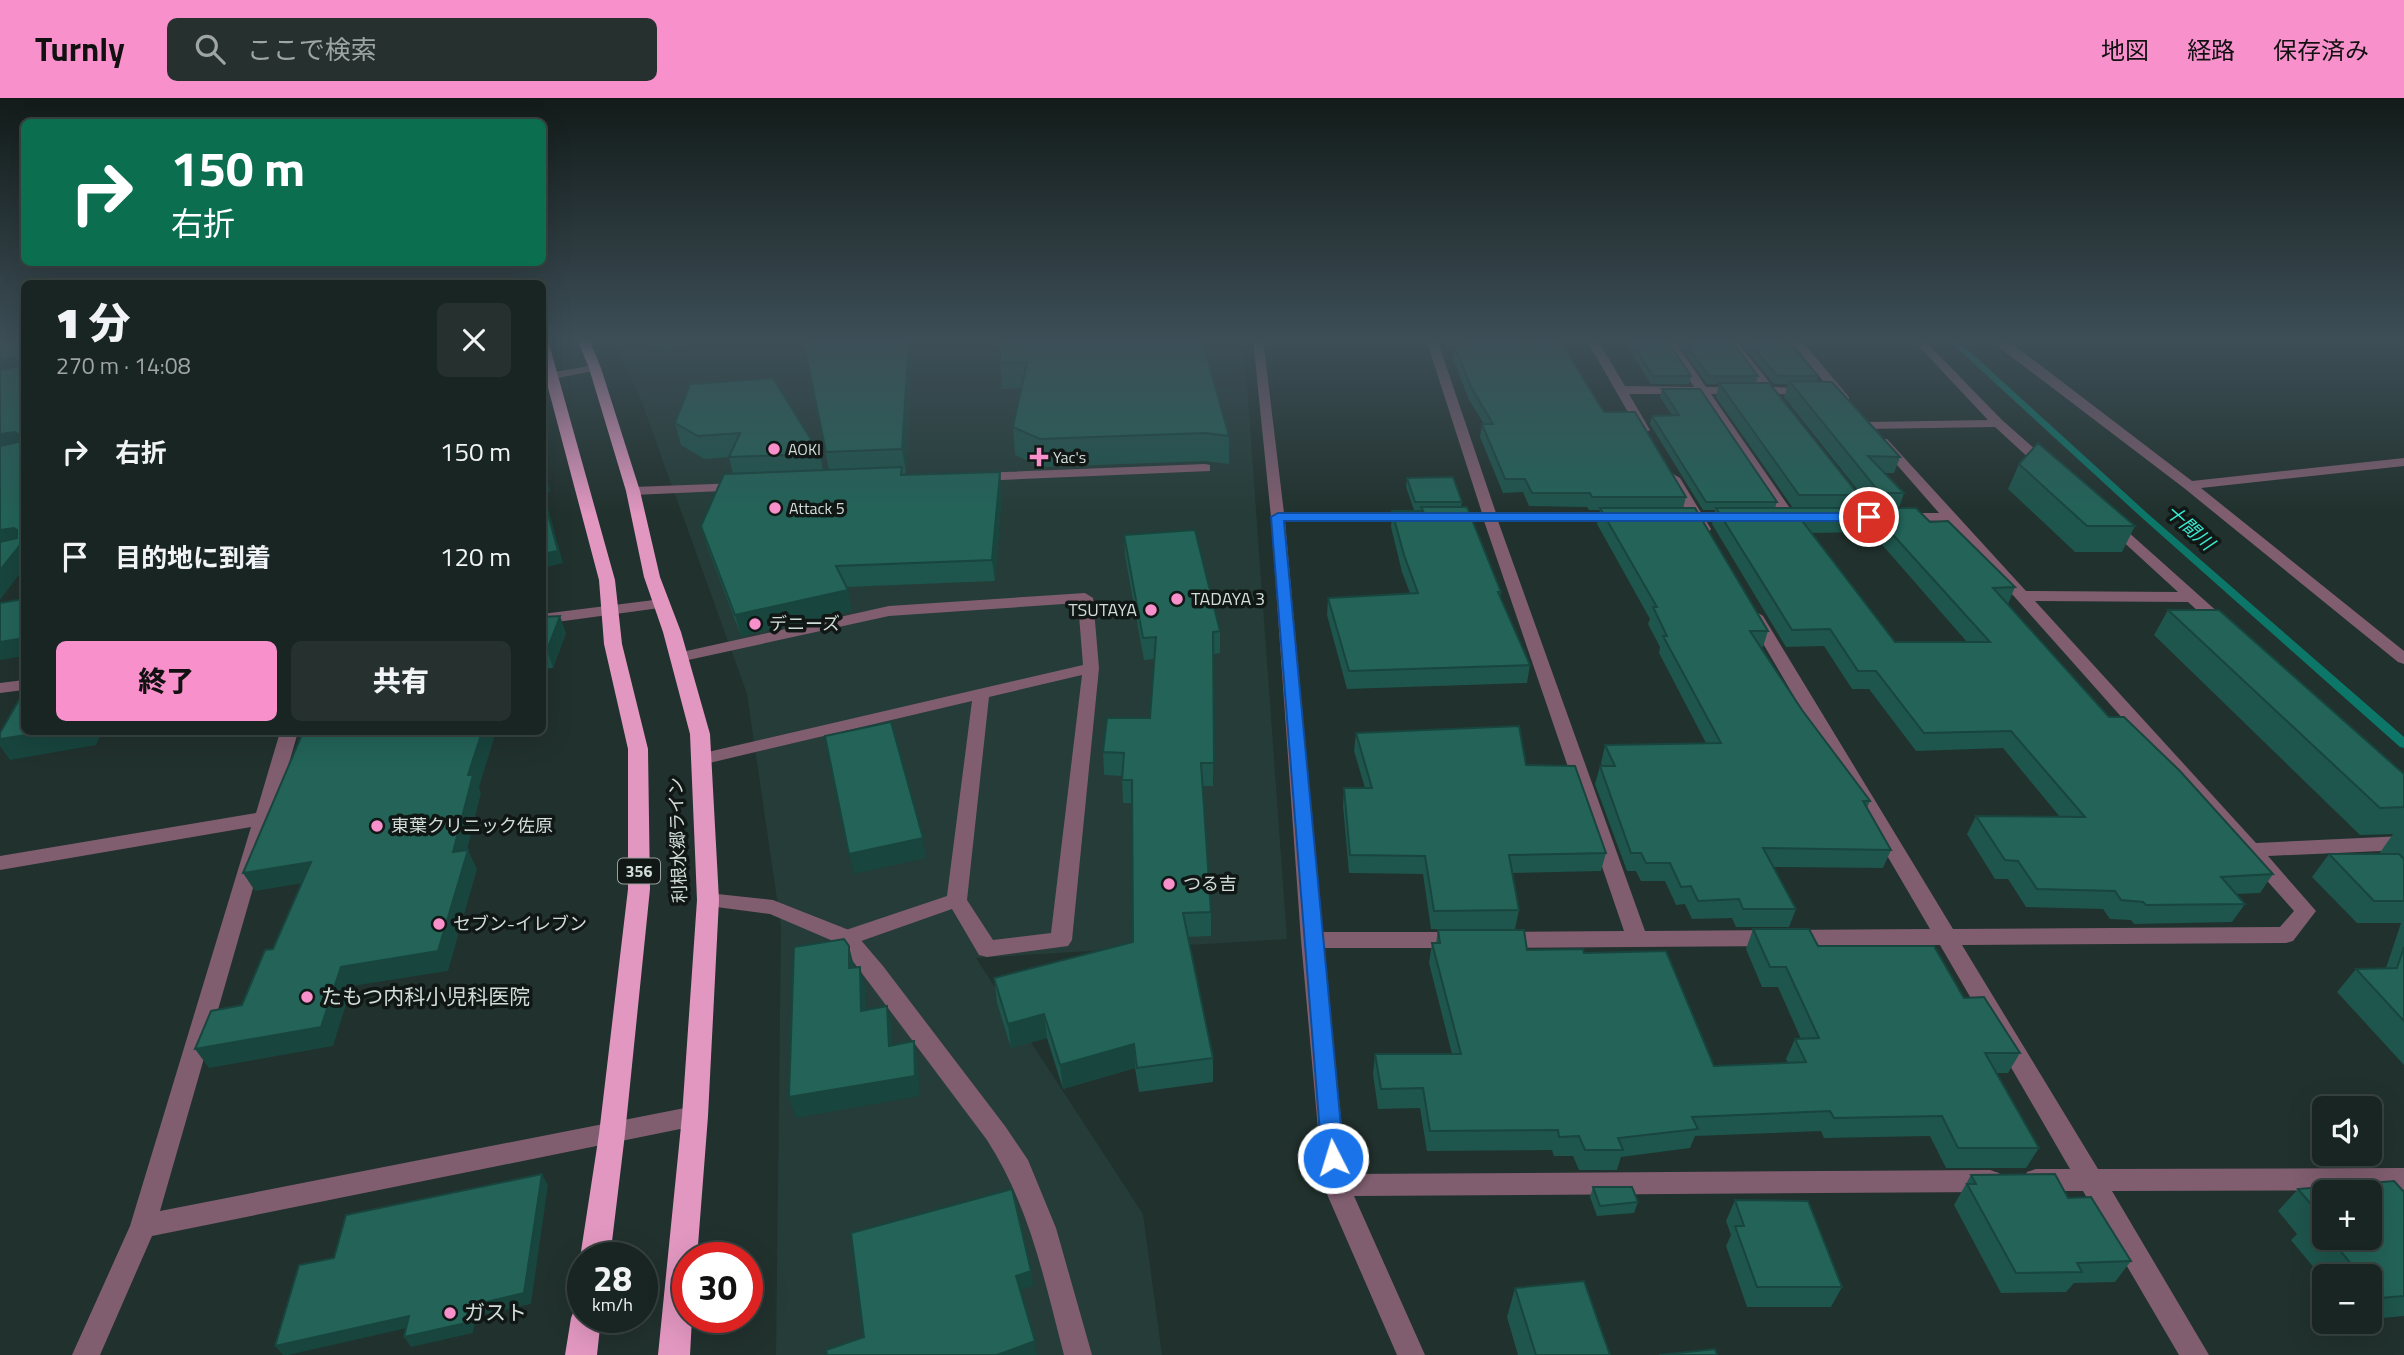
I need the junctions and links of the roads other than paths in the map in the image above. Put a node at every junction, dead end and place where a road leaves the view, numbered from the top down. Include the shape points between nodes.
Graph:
1 (554, 398) edge
2 (604, 398) edge
3 (1265, 398) edge
4 (1450, 398) edge
5 (1625, 398) edge
6 (1706, 398) edge
7 (1775, 398) edge
8 (1843, 398) edge
9 (1974, 398) edge
10 (2073, 398) edge
11 (1785, 411) edge
12 (1998, 423) junction
13 (1868, 426) junction
14 (2404, 462) edge
15 (1205, 468) edge
16 (968, 478) edge
17 (2059, 478) edge
18 (2189, 485) junction
19 (758, 486) edge
20 (633, 491) junction
21 (2100, 515) edge
22 (1278, 517) junction
23 (1490, 517) junction
24 (1642, 517) edge
25 (1789, 517) edge
26 (1882, 517) edge
27 (1951, 517) junction
28 (1711, 541) edge
29 (2022, 596) junction
30 (2192, 597) junction
31 (1747, 601) edge
32 (662, 604) junction
33 (609, 611) junction
34 (546, 619) edge
35 (2233, 635) edge
36 (679, 657) junction
37 (2404, 659) edge
38 (1091, 668) junction
39 (21, 685) edge
40 (0, 688) edge
41 (981, 695) junction
42 (288, 735) edge
43 (701, 759) junction
44 (264, 818) junction
45 (2404, 843) edge
46 (2251, 850) junction
47 (0, 863) edge
48 (708, 900) junction
49 (957, 900) junction
50 (1945, 937) junction
51 (847, 938) junction
52 (1312, 940) junction
53 (1638, 940) junction
54 (695, 1116) junction
55 (612, 1134) junction
56 (2404, 1179) edge
57 (2092, 1180) junction
58 (1336, 1185) junction
59 (143, 1226) junction
60 (597, 1242) edge
61 (584, 1333) edge
62 (86, 1355) edge
63 (581, 1355) edge
64 (674, 1355) edge
65 (1078, 1355) edge
66 (1411, 1355) edge
67 (2195, 1355) edge

1 - 33 highway, 356 via 607,580
2 - 20 highway, 利根水郷ライン
3 - 22 street
4 - 23 street
5 - 28 street
6 - 25 street
7 - 11 street
8 - 13 street
9 - 12 street
10 - 18 street
12 - 13 street
12 - 17 street
13 - 27 street
14 - 18 street
15 - 16 street
18 - 37 street
19 - 20 street
20 - 32 highway, 利根水郷ライン
21 - 30 street
22 - 23 street
22 - 52 street
23 - 24 street
23 - 53 street
26 - 27 street
27 - 29 street
29 - 30 street
29 - 46 street
30 - 35 street
31 - 50 street
32 - 33 street
32 - 36 highway, 利根水郷ライン
33 - 34 street
33 - 55 highway, 356 via 638,750 639,889
36 - 38 street via 889,611 1085,598
36 - 43 highway, 利根水郷ライン
38 - 41 street
38 - 49 street via 1061,940 987,949
39 - 40 street
41 - 43 street
41 - 49 street
42 - 44 street
43 - 48 highway, 利根水郷ライン
44 - 47 street
44 - 59 street
45 - 46 street
46 - 50 street via 2306,911 2286,935
48 - 51 street via 773,907
48 - 54 highway, 利根水郷ライン
49 - 51 street
50 - 53 street
50 - 57 street
51 - 65 street via 1018,1168 1044,1228
52 - 53 street
52 - 58 street
54 - 55 street
54 - 64 highway, 利根水郷ライン
55 - 59 street
55 - 60 highway, 356
56 - 57 street
57 - 58 street
57 - 67 street
58 - 66 street
59 - 62 street
61 - 63 highway

